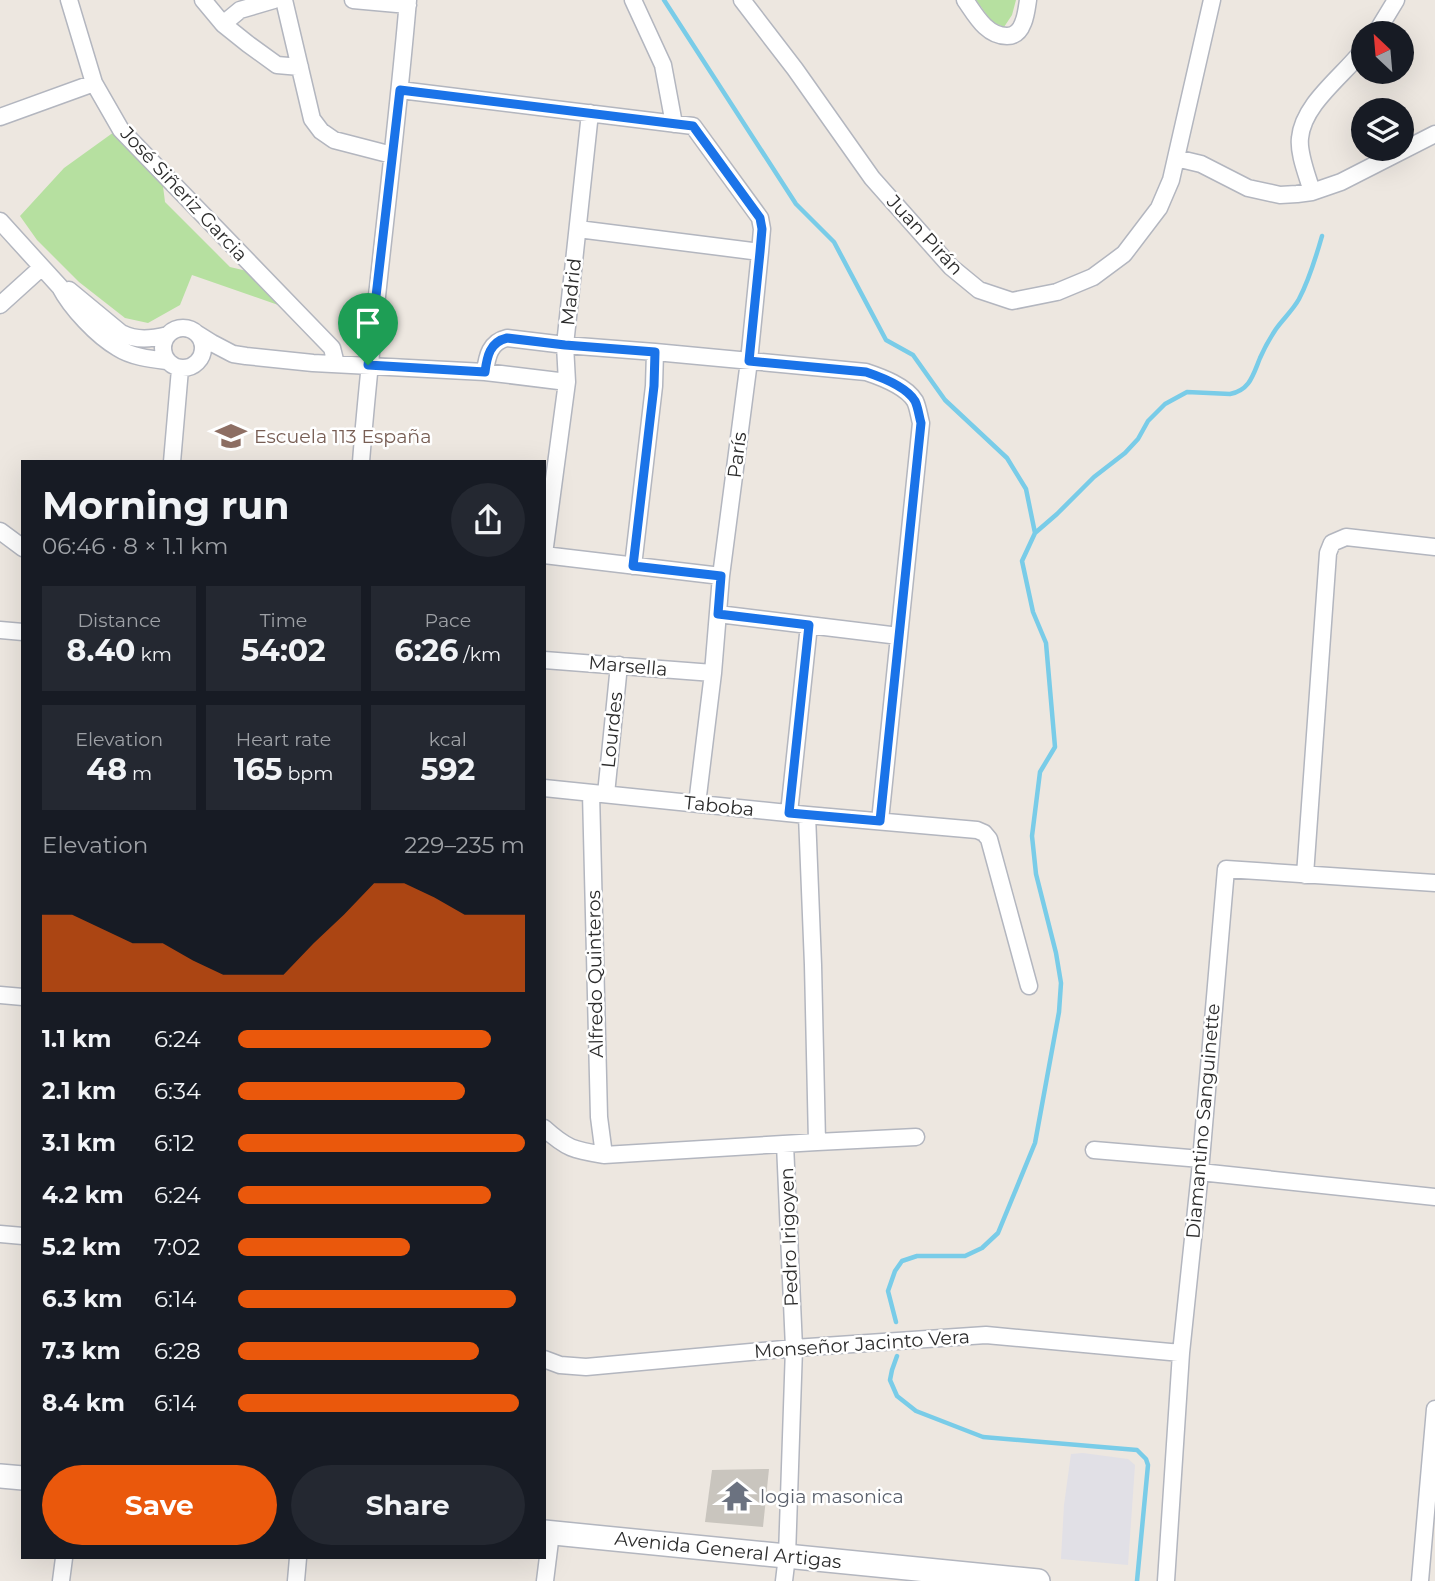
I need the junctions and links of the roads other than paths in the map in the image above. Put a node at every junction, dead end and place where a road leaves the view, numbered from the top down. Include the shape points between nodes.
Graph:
1 (69, 0) edge
2 (203, 0) edge
3 (274, 0) edge
4 (284, 0) edge
5 (353, 0) edge
6 (633, 0) edge
7 (742, 0) edge
8 (965, 0) edge
9 (1028, 0) edge
10 (1212, 0) edge
11 (1396, 0) edge
12 (408, 2) edge
13 (1383, 21) edge
14 (223, 24) junction
15 (1351, 65) edge
16 (300, 67) junction
17 (94, 83) junction
18 (400, 90) junction
19 (590, 113) junction
20 (0, 117) edge
21 (674, 124) junction
22 (1435, 134) edge
23 (392, 155) junction
24 (1176, 158) junction
25 (1312, 192) junction
26 (0, 221) edge
27 (578, 229) junction
28 (760, 252) junction
29 (42, 267) junction
30 (60, 287) junction
31 (0, 305) edge
32 (197, 333) junction
33 (168, 334) junction
34 (565, 345) junction
35 (655, 352) junction
36 (233, 354) junction
37 (749, 361) junction
38 (198, 362) junction
39 (336, 364) junction
40 (174, 365) junction
41 (368, 365) junction
42 (485, 372) junction
43 (567, 382) junction
44 (172, 460) edge
45 (361, 460) edge
46 (0, 531) edge
47 (546, 539) edge
48 (21, 547) edge
49 (1435, 547) edge
50 (546, 554) edge
51 (633, 566) junction
52 (721, 576) junction
53 (718, 614) junction
54 (809, 625) junction
55 (0, 630) edge
56 (21, 632) edge
57 (899, 636) junction
58 (546, 660) edge
59 (619, 665) junction
60 (713, 673) junction
61 (546, 788) edge
62 (598, 794) junction
63 (697, 804) junction
64 (789, 813) junction
65 (807, 815) junction
66 (880, 821) junction
67 (1305, 874) junction
68 (1435, 883) edge
69 (1029, 986) dead end
70 (0, 995) edge
71 (21, 997) edge
72 (546, 1130) edge
73 (916, 1137) dead end
74 (817, 1142) junction
75 (785, 1144) junction
76 (1094, 1150) dead end
77 (604, 1155) junction
78 (1200, 1166) junction
79 (1435, 1197) edge
80 (0, 1234) edge
81 (21, 1236) edge
82 (794, 1348) junction
83 (1181, 1353) junction
84 (546, 1360) edge
85 (1435, 1409) edge
86 (0, 1476) edge
87 (21, 1478) edge
88 (547, 1533) edge
89 (787, 1556) junction
90 (546, 1557) edge
91 (64, 1559) edge
92 (298, 1559) edge
93 (546, 1559) edge
94 (61, 1581) edge
95 (296, 1581) edge
96 (545, 1581) edge
97 (784, 1581) edge
98 (1038, 1581) edge
99 (1166, 1581) edge
100 (1420, 1581) edge

1 - 17 street, José Siñeriz Garcia
2 - 14 street
3 - 14 street via 240,10
4 - 16 street
5 - 12 street
6 - 21 street via 663,65
7 - 24 street, Juan Pirán via 872,178 951,267 979,290 1012,301 1057,292 1093,277 1124,254 1159,208
8 - 9 street via 991,32 1005,36 1019,31
10 - 24 street, Juan Pirán
11 - 13 street
12 - 18 street
14 - 16 street via 277,65
15 - 25 street via 1309,109 1303,124 1299,140
16 - 23 street via 313,119 321,131 334,140
17 - 20 street
17 - 39 street, José Siñeriz Garcia via 121,130 332,348
18 - 19 street
18 - 23 street
19 - 21 street
19 - 27 street, Madrid
21 - 28 street, París via 693,126 760,218
22 - 25 street
23 - 41 street
24 - 25 street via 1201,164 1248,188 1280,195
26 - 29 street
27 - 28 street
27 - 34 street, Madrid
28 - 37 street, París
29 - 30 street
29 - 31 street
30 - 33 street via 134,339
30 - 40 street via 105,339 120,349
32 - 33 street via 179,328
32 - 36 street
32 - 38 street via 203,344
33 - 40 street via 162,351
34 - 35 street
34 - 42 street via 498,340 487,357
34 - 43 street, Madrid
35 - 37 street
35 - 51 street
36 - 38 street
36 - 39 street
37 - 52 street, París
37 - 57 street via 866,372 884,377 914,400 921,423
38 - 40 street via 187,369
39 - 41 street
40 - 44 street
41 - 42 street
41 - 45 street
42 - 43 street
43 - 47 street, Madrid
46 - 48 street
49 - 67 street via 1346,537 1332,543 1328,553
50 - 51 street
51 - 52 street
52 - 53 street, París
53 - 54 street
53 - 60 street, París
54 - 57 street
54 - 64 street
55 - 56 street
57 - 66 street
58 - 59 street, Marsella
59 - 60 street, Marsella
59 - 62 street, Lourdes
60 - 63 street, París
61 - 62 street, Taboba
62 - 63 street, Taboba
62 - 77 street, Alfredo Quinteros via 599,1117
63 - 64 street, Taboba
64 - 65 street, Taboba
65 - 66 street, Taboba
65 - 74 street
66 - 69 street, Taboba via 977,830 989,839
67 - 68 street, Diamantino Sanguinette
67 - 78 street, Diamantino Sanguinette via 1226,869
70 - 71 street
72 - 77 street via 574,1150
73 - 74 street
74 - 75 street
75 - 77 street
75 - 82 street, Pedro Irigoyen
76 - 78 street
78 - 79 street
78 - 83 street, Diamantino Sanguinette
80 - 81 street
82 - 83 street, Monseñor Jacinto Vera via 986,1335
82 - 84 street, Monseñor Jacinto Vera via 586,1367
82 - 89 street, Pedro Irigoyen
83 - 99 street, Diamantino Sanguinette
85 - 100 street
86 - 87 main road
88 - 89 main road, Avenida General Artigas
88 - 90 street
89 - 97 street, Pedro Irigoyen
89 - 98 main road, Avenida General Artigas
91 - 94 street
92 - 95 street
93 - 96 street

